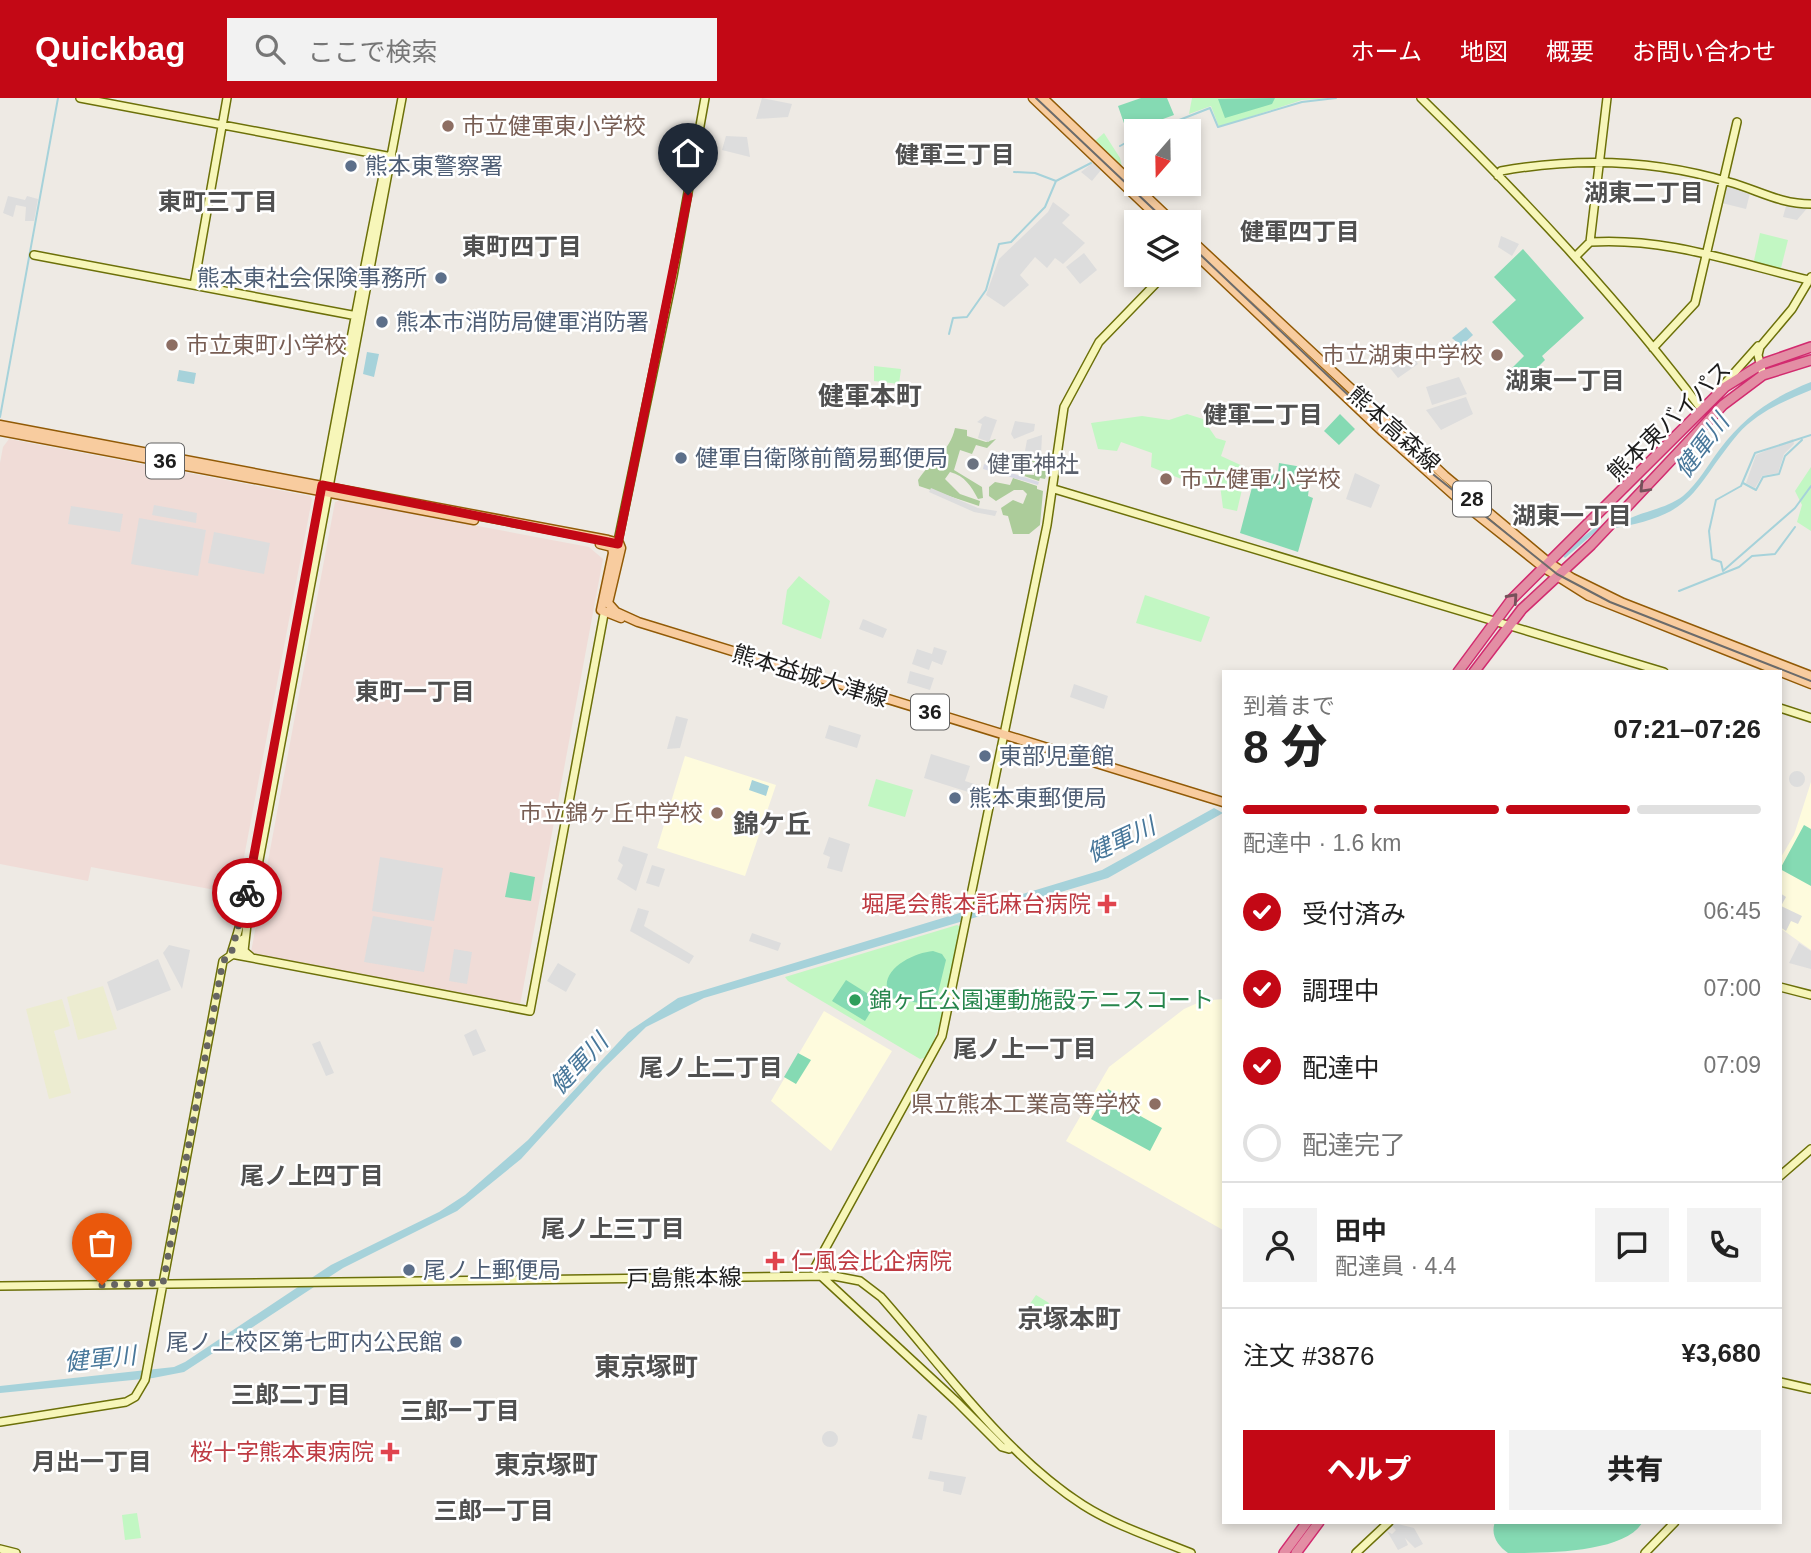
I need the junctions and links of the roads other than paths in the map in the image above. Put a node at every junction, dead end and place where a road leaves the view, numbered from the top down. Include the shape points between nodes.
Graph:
1 (80, 98) edge
2 (227, 98) edge
3 (400, 98) edge
4 (705, 98) edge
5 (1033, 98) edge
6 (1043, 98) edge
7 (1421, 98) edge
8 (1607, 98) edge
9 (1737, 122) dead end
10 (222, 124) junction
11 (389, 157) junction
12 (1599, 160) junction
13 (1497, 176) junction
14 (1724, 181) junction
15 (1811, 204) edge
16 (1150, 210) edge
17 (1160, 210) edge
18 (1590, 242) junction
19 (1201, 249) edge
20 (34, 255) dead end
21 (1706, 256) junction
22 (1575, 257) junction
23 (1201, 259) edge
24 (1810, 278) edge
25 (194, 285) junction
26 (1152, 287) edge
27 (358, 316) junction
28 (1763, 341) junction
29 (1811, 347) edge
30 (1653, 348) junction
31 (1811, 360) edge
32 (1762, 364) junction
33 (1763, 375) junction
34 (1714, 397) junction
35 (1702, 410) junction
36 (0, 425) edge
37 (0, 431) edge
38 (326, 489) junction
39 (1054, 489) junction
40 (619, 540) junction
41 (612, 552) junction
42 (1546, 564) junction
43 (1558, 573) junction
44 (608, 603) junction
45 (604, 614) junction
46 (1493, 621) junction
47 (638, 622) junction
48 (1509, 625) junction
49 (1459, 670) edge
50 (1475, 670) edge
51 (1657, 670) edge
52 (1776, 670) edge
53 (1782, 673) edge
54 (1811, 676) edge
55 (1811, 684) edge
56 (1782, 709) edge
57 (1811, 718) edge
58 (1004, 733) junction
59 (1222, 802) edge
60 (247, 925) junction
61 (231, 954) junction
62 (251, 957) junction
63 (1782, 988) edge
64 (1811, 995) edge
65 (1811, 1149) edge
66 (1782, 1175) edge
67 (814, 1269) dead end
68 (821, 1276) junction
69 (163, 1283) junction
70 (0, 1286) edge
71 (1782, 1382) edge
72 (1811, 1389) edge
73 (0, 1422) edge
74 (1011, 1446) junction
75 (1306, 1524) edge
76 (1318, 1524) edge
77 (1387, 1524) edge
78 (1673, 1524) edge
79 (0, 1549) edge
80 (16, 1553) edge
81 (1191, 1553) edge
82 (1284, 1553) edge
83 (1296, 1553) edge
84 (1356, 1553) edge
85 (1645, 1553) edge

1 - 10 street
2 - 10 street
3 - 11 street
4 - 40 street
5 - 16 main road
6 - 17 main road
7 - 13 street
8 - 12 street
9 - 14 street
10 - 11 street
10 - 25 street
11 - 27 street
12 - 13 street via 1532,166 1501,171
12 - 14 street via 1642,163
12 - 18 street
13 - 22 street
14 - 15 street via 1788,204
14 - 21 street
18 - 21 street via 1630,240
18 - 22 street
19 - 42 main road, 熊本高森線 / 28
20 - 25 street
21 - 24 street
21 - 30 street via 1695,303
22 - 30 street
23 - 42 main road, 熊本高森線 / 28 via 1420,466
24 - 28 street via 1792,309
25 - 27 street
26 - 39 street via 1098,342 1064,407
27 - 38 street
28 - 32 street via 1758,351
28 - 34 street
29 - 32 highway, 熊本東バイパス
30 - 35 street
31 - 33 highway, 熊本東バイパス
32 - 33 street
32 - 34 highway, 熊本東バイパス
33 -> 43 highway, 熊本東バイパス via 1723,405 1591,545
34 - 35 highway, 熊本東バイパス
35 - 42 highway, 熊本東バイパス
36 - 38 main road, 36
37 - 38 main road, 36
38 - 40 main road, 36
38 - 41 main road, 36 via 607,545
38 - 60 street
38 - 61 street via 241,925
39 - 46 street
39 - 58 street
40 - 41 street
40 - 44 main road
41 - 45 main road via 601,607
42 - 43 main road, 熊本高森線 / 28
46 -> 42 highway, 熊本東バイパス
43 - 48 highway, 熊本東バイパス
43 - 52 main road, 熊本高森線 / 28 via 1609,604
43 - 54 main road, 熊本高森線 / 28
44 - 45 main road
44 - 47 main road, 熊本益城大津線 / 36
45 - 47 main road, 熊本益城大津線 / 36
45 - 62 street via 530,1011
46 - 48 street
46 - 49 highway, 熊本東バイパス
47 - 58 main road, 熊本益城大津線 / 36
48 - 50 highway, 熊本東バイパス
48 - 51 street
53 - 55 main road, 熊本高森線 / 28
56 - 57 street
58 - 59 main road, 熊本益城大津線 / 36
58 - 67 street via 938,1047
60 - 61 street via 239,950
60 - 62 street via 244,951
61 - 62 street
61 - 69 street via 223,961
63 - 64 street
65 - 66 street
68 - 69 street, 戸島熊本線
68 - 74 street via 1002,1447
68 - 74 street, 戸島熊本線 via 860,1281 873,1288
69 - 70 street
69 - 73 street via 149,1368 135,1397
71 - 72 street
74 - 81 street, 戸島熊本線 via 1084,1506
75 - 82 highway
76 - 83 highway
77 - 84 street
78 - 85 street
79 - 80 street

